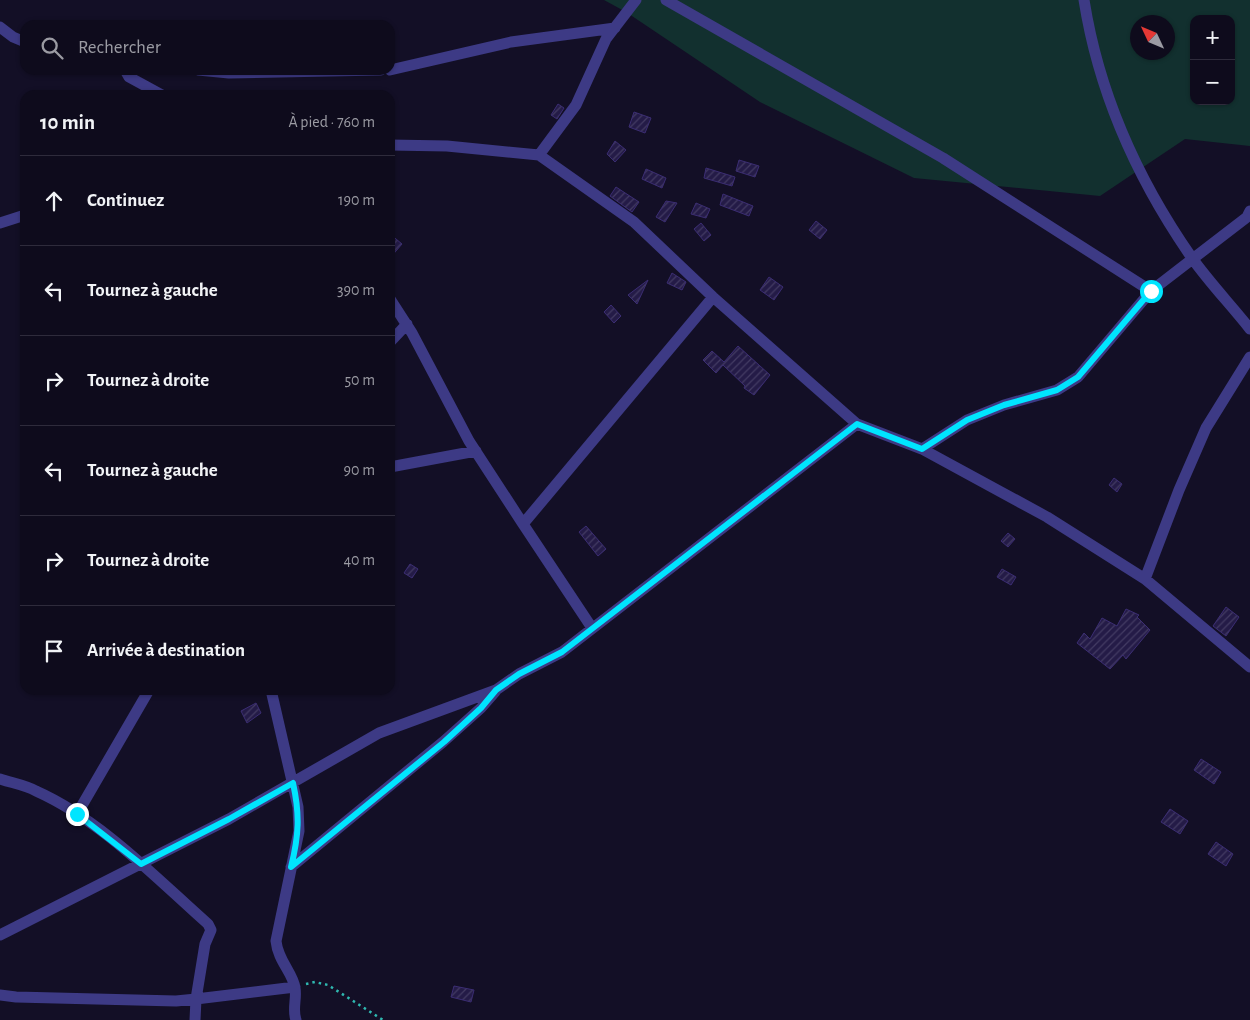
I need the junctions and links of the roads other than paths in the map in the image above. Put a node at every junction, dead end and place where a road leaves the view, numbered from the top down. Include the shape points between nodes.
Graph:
1 (636, 0) edge
2 (666, 0) edge
3 (1084, 0) edge
4 (0, 27) edge
5 (615, 28) junction
6 (20, 40) edge
7 (395, 69) edge
8 (129, 75) edge
9 (153, 90) edge
10 (395, 144) edge
11 (539, 155) junction
12 (1250, 211) edge
13 (20, 217) edge
14 (0, 223) edge
15 (1193, 259) junction
16 (1151, 291) junction
17 (713, 297) junction
18 (395, 308) edge
19 (406, 324) junction
20 (1250, 329) edge
21 (395, 336) edge
22 (1250, 357) edge
23 (857, 424) junction
24 (922, 449) junction
25 (476, 450) junction
26 (395, 467) edge
27 (523, 524) junction
28 (1145, 579) junction
29 (592, 628) junction
30 (1250, 667) edge
31 (496, 690) junction
32 (146, 695) edge
33 (272, 695) edge
34 (0, 779) edge
35 (293, 783) junction
36 (77, 814) junction
37 (141, 864) junction
38 (291, 867) junction
39 (0, 935) edge
40 (295, 987) junction
41 (0, 995) edge
42 (196, 999) junction
43 (196, 1020) edge
44 (296, 1020) edge

1 - 5 street
2 - 16 street via 943,158
3 - 15 street via 1090,37 1106,94 1145,185
4 - 6 street
5 - 7 street via 511,42
5 - 11 street via 606,39 576,105
8 - 9 street
10 - 11 street
11 - 17 street via 634,222
12 - 15 street
13 - 14 street
15 - 16 street
15 - 20 street
16 - 24 street via 1078,377 1057,390 1004,405 967,420
17 - 23 street
17 - 27 street
18 - 19 street
19 - 21 street
19 - 25 street
22 - 28 street via 1206,428
23 - 24 street
23 - 29 street
24 - 28 street via 1047,518
25 - 26 street
25 - 27 street
27 - 29 street
28 - 30 street
29 - 31 street via 562,652
31 - 35 street via 380,733
31 - 38 street via 444,742
32 - 36 street
33 - 35 street
34 - 36 street via 35,790
35 - 37 street
35 - 38 street via 299,831
36 - 37 street
37 - 39 street
37 - 42 street via 211,928
38 - 40 street via 276,941 278,954
40 - 42 street
40 - 44 street
41 - 42 street
42 - 43 street

